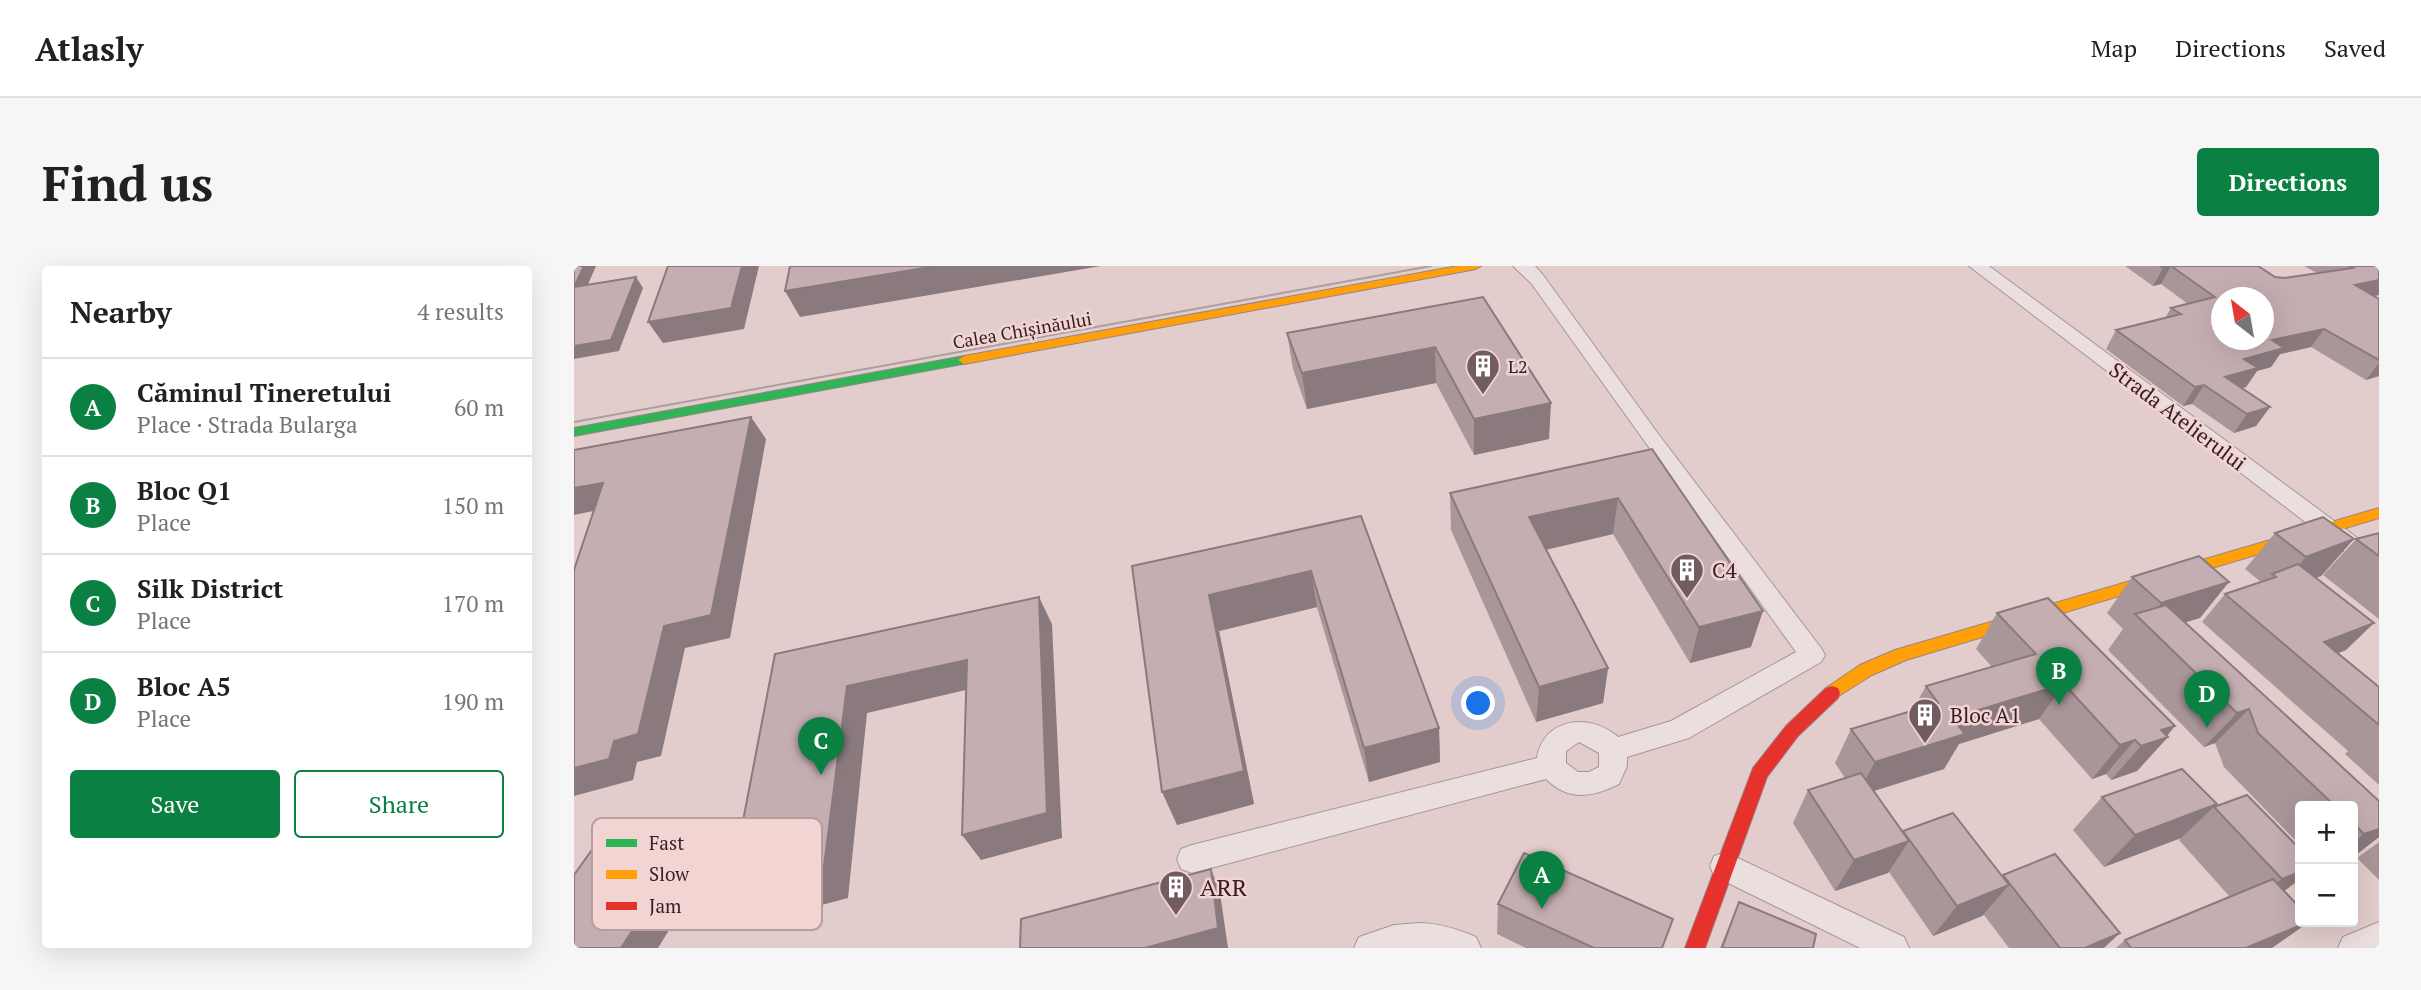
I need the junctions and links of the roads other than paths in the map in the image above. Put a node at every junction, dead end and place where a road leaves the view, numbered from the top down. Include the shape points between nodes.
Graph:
1 (1476, 266) edge
2 (1978, 266) edge
3 (1526, 267) edge
4 (574, 432) edge
5 (2379, 513) edge
6 (2328, 527) junction
7 (2379, 566) edge
8 (1612, 750) junction
9 (1552, 766) junction
10 (1192, 859) dead end
11 (1725, 866) junction
12 (2379, 937) edge
13 (1370, 948) edge
14 (1465, 948) edge
15 (1695, 948) edge
16 (1893, 948) edge
17 (2354, 948) edge

1 - 4 main road, Calea Chișinăului
2 - 6 street, Strada Atelierului
3 - 8 street via 1812,655 1679,730
5 - 6 main road
6 - 7 street, Strada Atelierului
6 - 11 main road via 1901,655 1863,671 1773,752 1759,773
8 - 9 street via 1590,732 1569,733 1554,744
8 - 9 street via 1614,767 1592,785 1570,783
9 - 10 street
11 - 15 main road
11 - 16 street
12 - 17 street
13 - 14 street via 1412,937 1450,940

